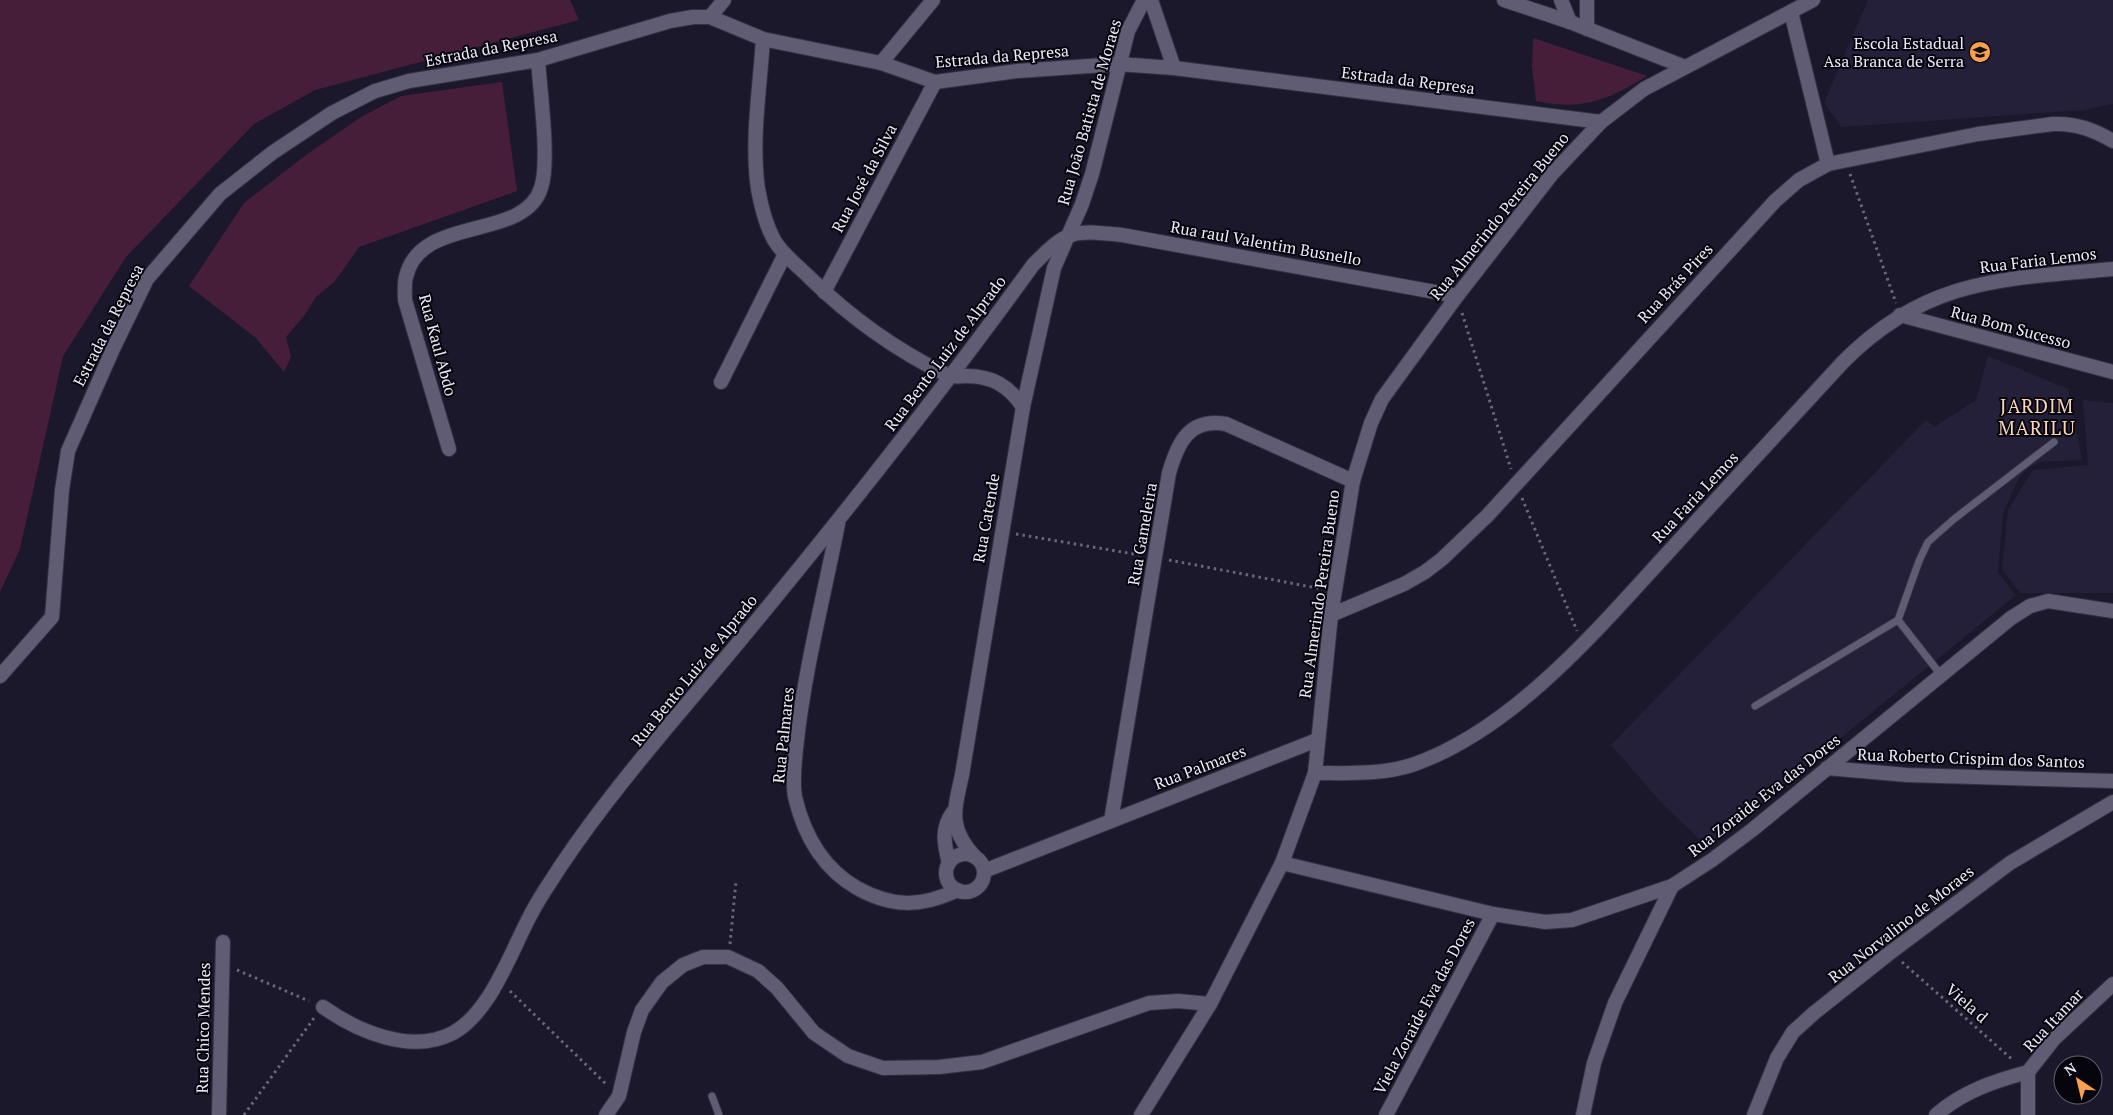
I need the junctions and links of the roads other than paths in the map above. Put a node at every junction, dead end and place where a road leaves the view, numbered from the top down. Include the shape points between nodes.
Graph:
1 (724, 0) edge
2 (934, 0) edge
3 (1144, 0) edge
4 (1151, 0) edge
5 (1504, 0) edge
6 (1561, 0) edge
7 (1587, 0) edge
8 (1813, 0) edge
9 (1791, 12) junction
10 (710, 17) junction
11 (1570, 22) junction
12 (1587, 29) junction
13 (763, 38) junction
14 (538, 60) junction
15 (881, 63) junction
16 (1118, 64) junction
17 (1685, 67) junction
18 (1174, 68) junction
19 (935, 82) junction
20 (1601, 122) junction
21 (2113, 141) edge
22 (1828, 164) junction
23 (1068, 234) junction
24 (785, 254) junction
25 (2113, 269) edge
26 (824, 292) junction
27 (1457, 296) junction
28 (1900, 315) junction
29 (2113, 372) edge
30 (949, 376) junction
31 (721, 382) dead end
32 (1023, 407) junction
33 (2054, 442) dead end
34 (449, 449) dead end
35 (1353, 481) junction
36 (839, 520) junction
37 (2113, 611) edge
38 (1331, 615) junction
39 (1898, 620) junction
40 (1942, 675) junction
41 (0, 676) edge
42 (1755, 706) dead end
43 (1317, 740) junction
44 (1827, 768) junction
45 (1315, 774) junction
46 (2113, 781) edge
47 (2113, 802) edge
48 (954, 812) junction
49 (1111, 821) junction
50 (975, 857) junction
51 (949, 863) junction
52 (1282, 863) junction
53 (984, 870) junction
54 (1672, 886) junction
55 (958, 890) junction
56 (1493, 914) junction
57 (223, 942) dead end
58 (2113, 984) edge
59 (1210, 1004) junction
60 (323, 1007) road end
61 (2028, 1072) junction
62 (712, 1096) dead end
63 (219, 1115) edge
64 (606, 1115) edge
65 (719, 1115) edge
66 (1141, 1115) edge
67 (1386, 1115) edge
68 (1584, 1115) edge
69 (1754, 1115) edge
70 (1936, 1115) edge
71 (2028, 1115) edge

1 - 10 street
2 - 15 street
3 - 16 street, Rua João Batista de Moraes via 1128,31
4 - 18 street
5 - 11 street
6 - 11 street
7 - 12 street
8 - 9 street, Rua Almerindo Pereira Bueno
9 - 17 street, Rua Almerindo Pereira Bueno
9 - 22 street
10 - 13 street, Estrada da Represa
10 - 14 street, Estrada da Represa via 670,21
11 - 12 street
12 - 17 street
13 - 15 street, Estrada da Represa
13 - 24 street via 756,163 765,217 774,239
14 - 34 street, Rua Kaul Abdo via 544,164 541,189 532,205 515,216 444,237 412,262 406,278 405,300
14 - 41 street, Estrada da Represa via 409,81 375,91 332,113 272,153 220,194 180,238 147,279 112,349 68,451 52,617
15 - 19 street, Estrada da Represa
16 - 18 street, Estrada da Represa
16 - 19 street, Estrada da Represa via 1018,71
16 - 23 street, Rua João Batista de Moraes via 1092,174
17 - 20 street, Rua Almerindo Pereira Bueno via 1644,89
18 - 20 street, Estrada da Represa
19 - 26 street, Rua José da Silva
20 - 27 street, Rua Almerindo Pereira Bueno via 1552,174
21 - 22 street, Rua Brás Pires via 2093,130 2053,124 1978,134
22 - 38 street, Rua Brás Pires via 1799,180 1774,201 1488,515 1442,559 1404,584
23 - 27 street, Rua raul Valentim Busnello via 1122,235
23 - 30 street, Rua Bento Luiz de Alprado via 1033,265
23 - 32 street, Rua Catende via 1054,268
24 - 26 street
24 - 31 street
25 - 28 street, Rua Faria Lemos via 1980,283 1931,299
26 - 30 street via 847,314 885,341
27 - 35 street, Rua Almerindo Pereira Bueno via 1382,399
28 - 29 street, Rua Bom Sucesso
28 - 45 street, Rua Faria Lemos via 1843,362 1621,604 1537,686 1493,723 1445,751 1410,765 1384,771
30 - 32 street via 986,377 1003,384
30 - 36 street, Rua Bento Luiz de Alprado
32 - 48 street, Rua Catende
33 - 39 lane via 1928,542
35 - 38 street, Rua Almerindo Pereira Bueno
35 - 49 street, Rua Gameleira via 1226,424 1214,422 1196,427 1180,443 1170,473
36 - 55 street, Rua Palmares via 800,714 795,796 805,830 824,861 848,882 889,902 921,903
36 - 60 street, Rua Bento Luiz de Alprado via 612,797 567,857 532,910 477,1014 452,1033 414,1041 389,1038 354,1026
37 - 40 street, Rua Zoraide Eva das Dores via 2048,601 2030,606
38 - 43 street, Rua Almerindo Pereira Bueno
39 - 40 lane
39 - 42 lane
40 - 44 street, Rua Zoraide Eva das Dores
43 - 45 street, Rua Almerindo Pereira Bueno
43 - 49 street, Rua Palmares
44 - 46 street, Rua Roberto Crispim dos Santos via 1907,775
44 - 54 street, Rua Zoraide Eva das Dores via 1752,830
45 - 52 street, Rua Almerindo Pereira Bueno
47 - 69 street, Rua Norvalino de Moraes via 2010,863 1891,952 1793,1032 1766,1082
48 - 50 street, Rua Catende via 956,828 964,845
48 - 51 street, Rua Catende via 944,831
49 - 53 street, Rua Palmares
50 - 51 street via 963,854
50 - 53 street
51 - 55 street via 947,876
52 - 56 street, Rua Zoraide Eva das Dores
52 - 59 street, Rua Almerindo Pereira Bueno
53 - 55 street, Rua Palmares via 984,877 977,888 964,892
54 - 56 street, Rua Zoraide Eva das Dores via 1572,920 1545,922
54 - 68 street via 1615,1003 1594,1063
56 - 67 street, Viela Zoraide Eva das Dores
57 - 63 street, Rua Chico Mendes
58 - 61 street, Rua Itamar via 2054,1039
59 - 64 street via 1178,1001 1149,1004 982,1062 883,1068 832,1047 814,1033 777,988 758,971 728,957 703,957 683,965 662,982 642,1010 619,1096
59 - 66 street, Rua Almerindo Pereira Bueno
61 - 70 street via 1995,1080 1951,1102
61 - 71 street, Rua Itamar
62 - 65 lane

